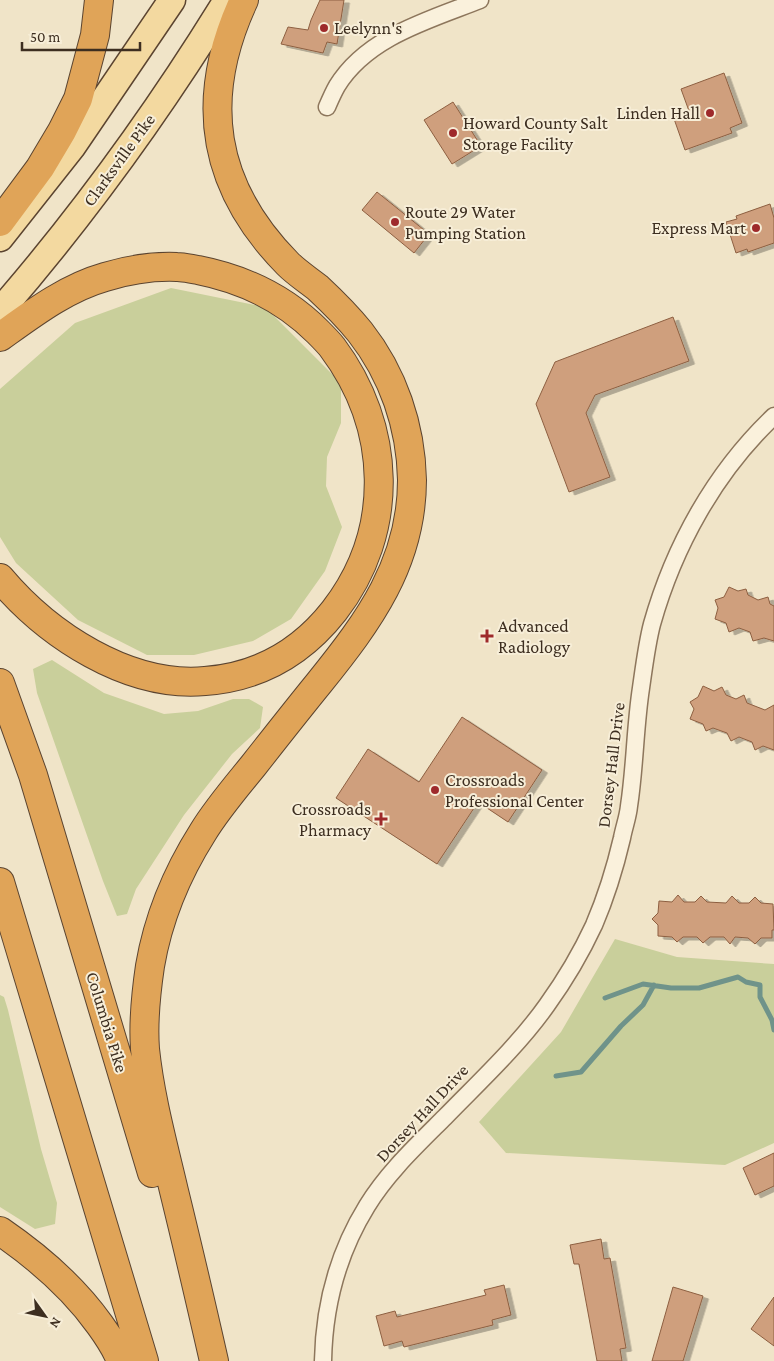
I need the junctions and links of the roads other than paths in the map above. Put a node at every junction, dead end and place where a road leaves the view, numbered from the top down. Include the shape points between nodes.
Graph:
1 (99, 0) edge
2 (172, 0) edge
3 (227, 0) edge
4 (244, 0) edge
5 (480, 0) edge
6 (327, 107) dead end
7 (0, 222) edge
8 (0, 238) edge
9 (0, 311) edge
10 (0, 337) edge
11 (774, 416) edge
12 (0, 578) edge
13 (0, 684) edge
14 (0, 882) edge
15 (0, 1231) edge
16 (121, 1361) edge
17 (144, 1361) edge
18 (209, 1361) edge
19 (214, 1361) edge
20 (323, 1361) edge

1 - 7 highway via 95,35 78,99 40,168
2 - 8 main road via 72,147
3 - 9 main road, Clarksville Pike via 111,173
4 - 19 highway via 226,44 218,89 220,143 227,170 237,196 270,245 341,309 377,355 397,399 406,429 412,480 406,534 399,558 373,611 204,830 186,860 158,931 146,1003 145,1046 151,1094
5 - 6 street via 423,22 369,51 336,87
10 - 12 highway via 43,306 102,277 151,268 179,267 228,277 252,286 296,312 331,345 365,404 377,446 380,472 377,512 367,554 343,599 327,620 289,654 245,674 220,680 173,681 124,669 99,658 51,627
11 - 20 street, Dorsey Hall Drive via 740,451 714,488 669,574 652,626 642,679 629,807 611,882 594,925 573,966 547,1005 513,1046 415,1147 367,1206 339,1264 326,1314
13 - 18 highway, Columbia Pike via 33,775
14 - 17 highway
15 - 16 highway via 31,1253 72,1290 108,1336

